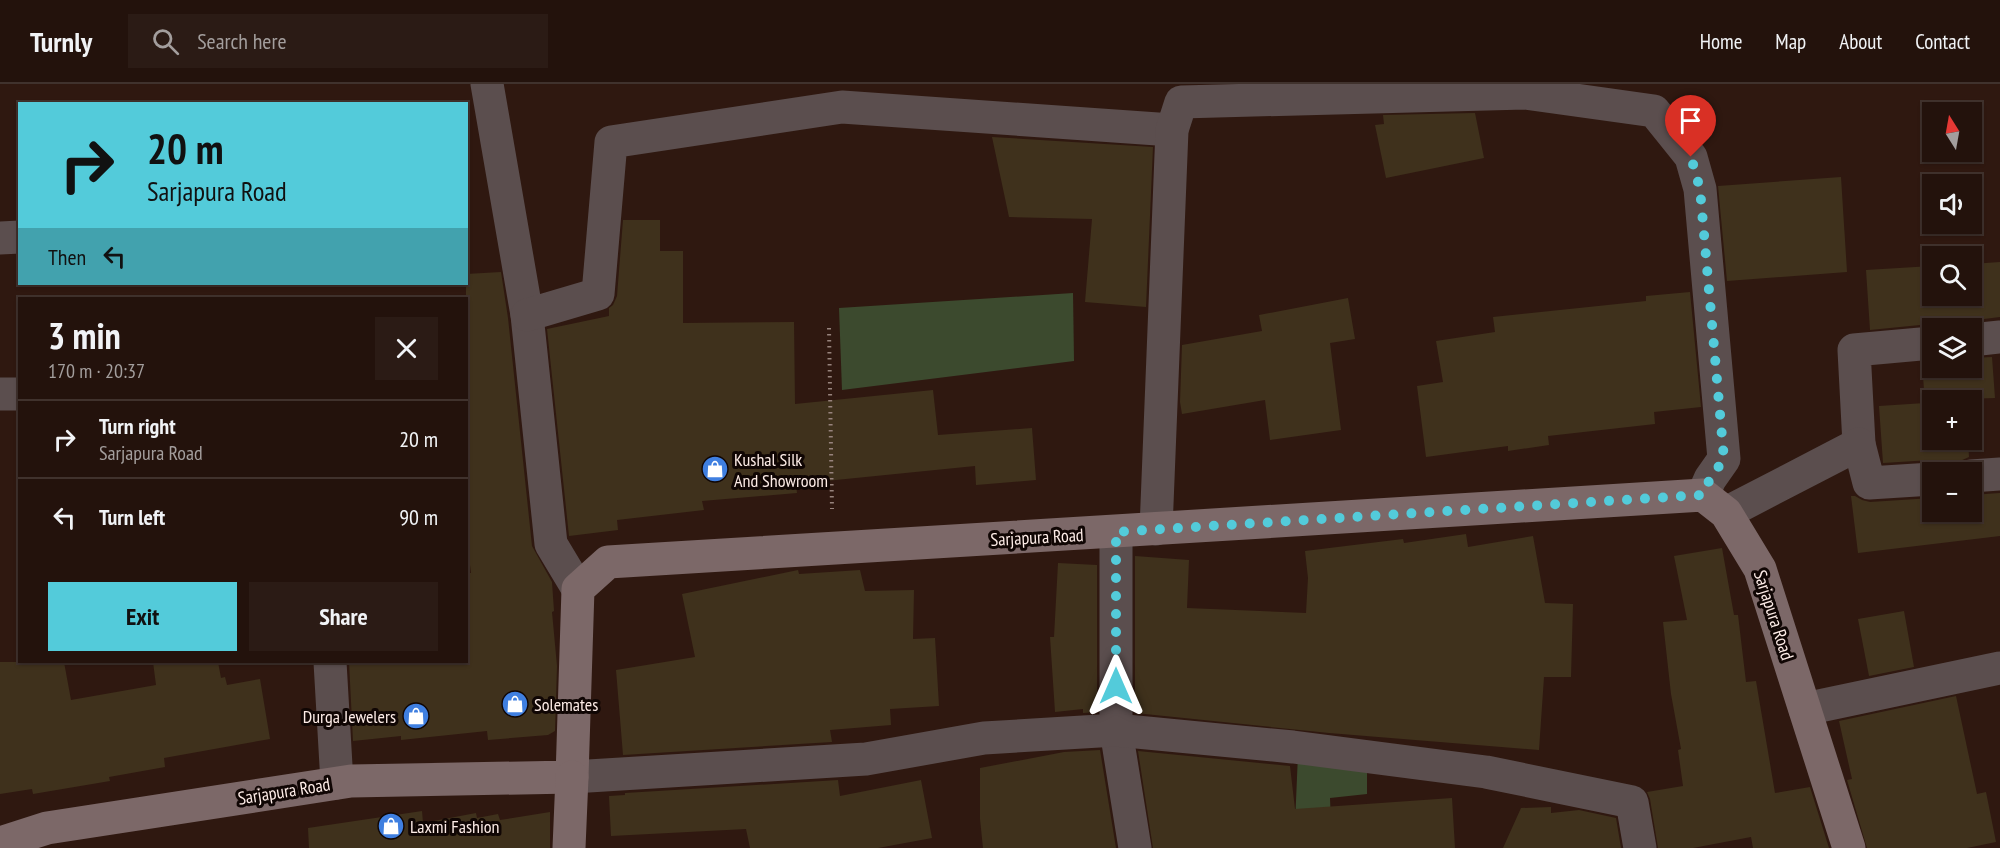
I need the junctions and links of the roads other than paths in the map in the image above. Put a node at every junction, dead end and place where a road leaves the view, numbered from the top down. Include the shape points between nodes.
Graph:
1 (487, 84) edge
2 (1172, 130) junction
3 (18, 237) edge
4 (0, 238) edge
5 (526, 315) junction
6 (2000, 337) edge
7 (1982, 339) edge
8 (1922, 344) edge
9 (0, 394) edge
10 (18, 394) edge
11 (1859, 444) junction
12 (2000, 474) edge
13 (1982, 475) edge
14 (1922, 480) edge
15 (1714, 504) junction
16 (1156, 529) junction
17 (1116, 532) junction
18 (578, 589) junction
19 (330, 663) edge
20 (2000, 668) edge
21 (1805, 709) junction
22 (1116, 730) junction
23 (572, 777) junction
24 (337, 783) junction
25 (0, 843) edge
26 (569, 848) edge
27 (1135, 848) edge
28 (1640, 848) edge
29 (1849, 848) edge

1 - 5 street
2 - 5 street via 842,107 611,142 598,294
2 - 15 street via 1181,102 1525,93 1654,111 1691,157 1700,189 1724,459 1710,479
2 - 16 street
3 - 4 street
5 - 18 street via 551,544
6 - 7 street
8 - 11 street via 1854,350
9 - 10 street
11 - 14 street via 1869,483
11 - 15 street
12 - 13 street
15 - 16 main road, Sarjapura Road
15 - 21 main road, Sarjapura Road via 1760,569
16 - 17 main road, Sarjapura Road
17 - 18 main road, Sarjapura Road via 609,562
17 - 22 street
18 - 23 main road
19 - 24 street
20 - 21 street
21 - 29 main road, Sarjapura Road
22 - 23 street via 984,738 866,759
22 - 27 street
22 - 28 street via 1293,747 1486,772 1632,802
23 - 24 main road, Sarjapura Road
23 - 26 main road
24 - 25 main road, Sarjapura Road via 47,828

